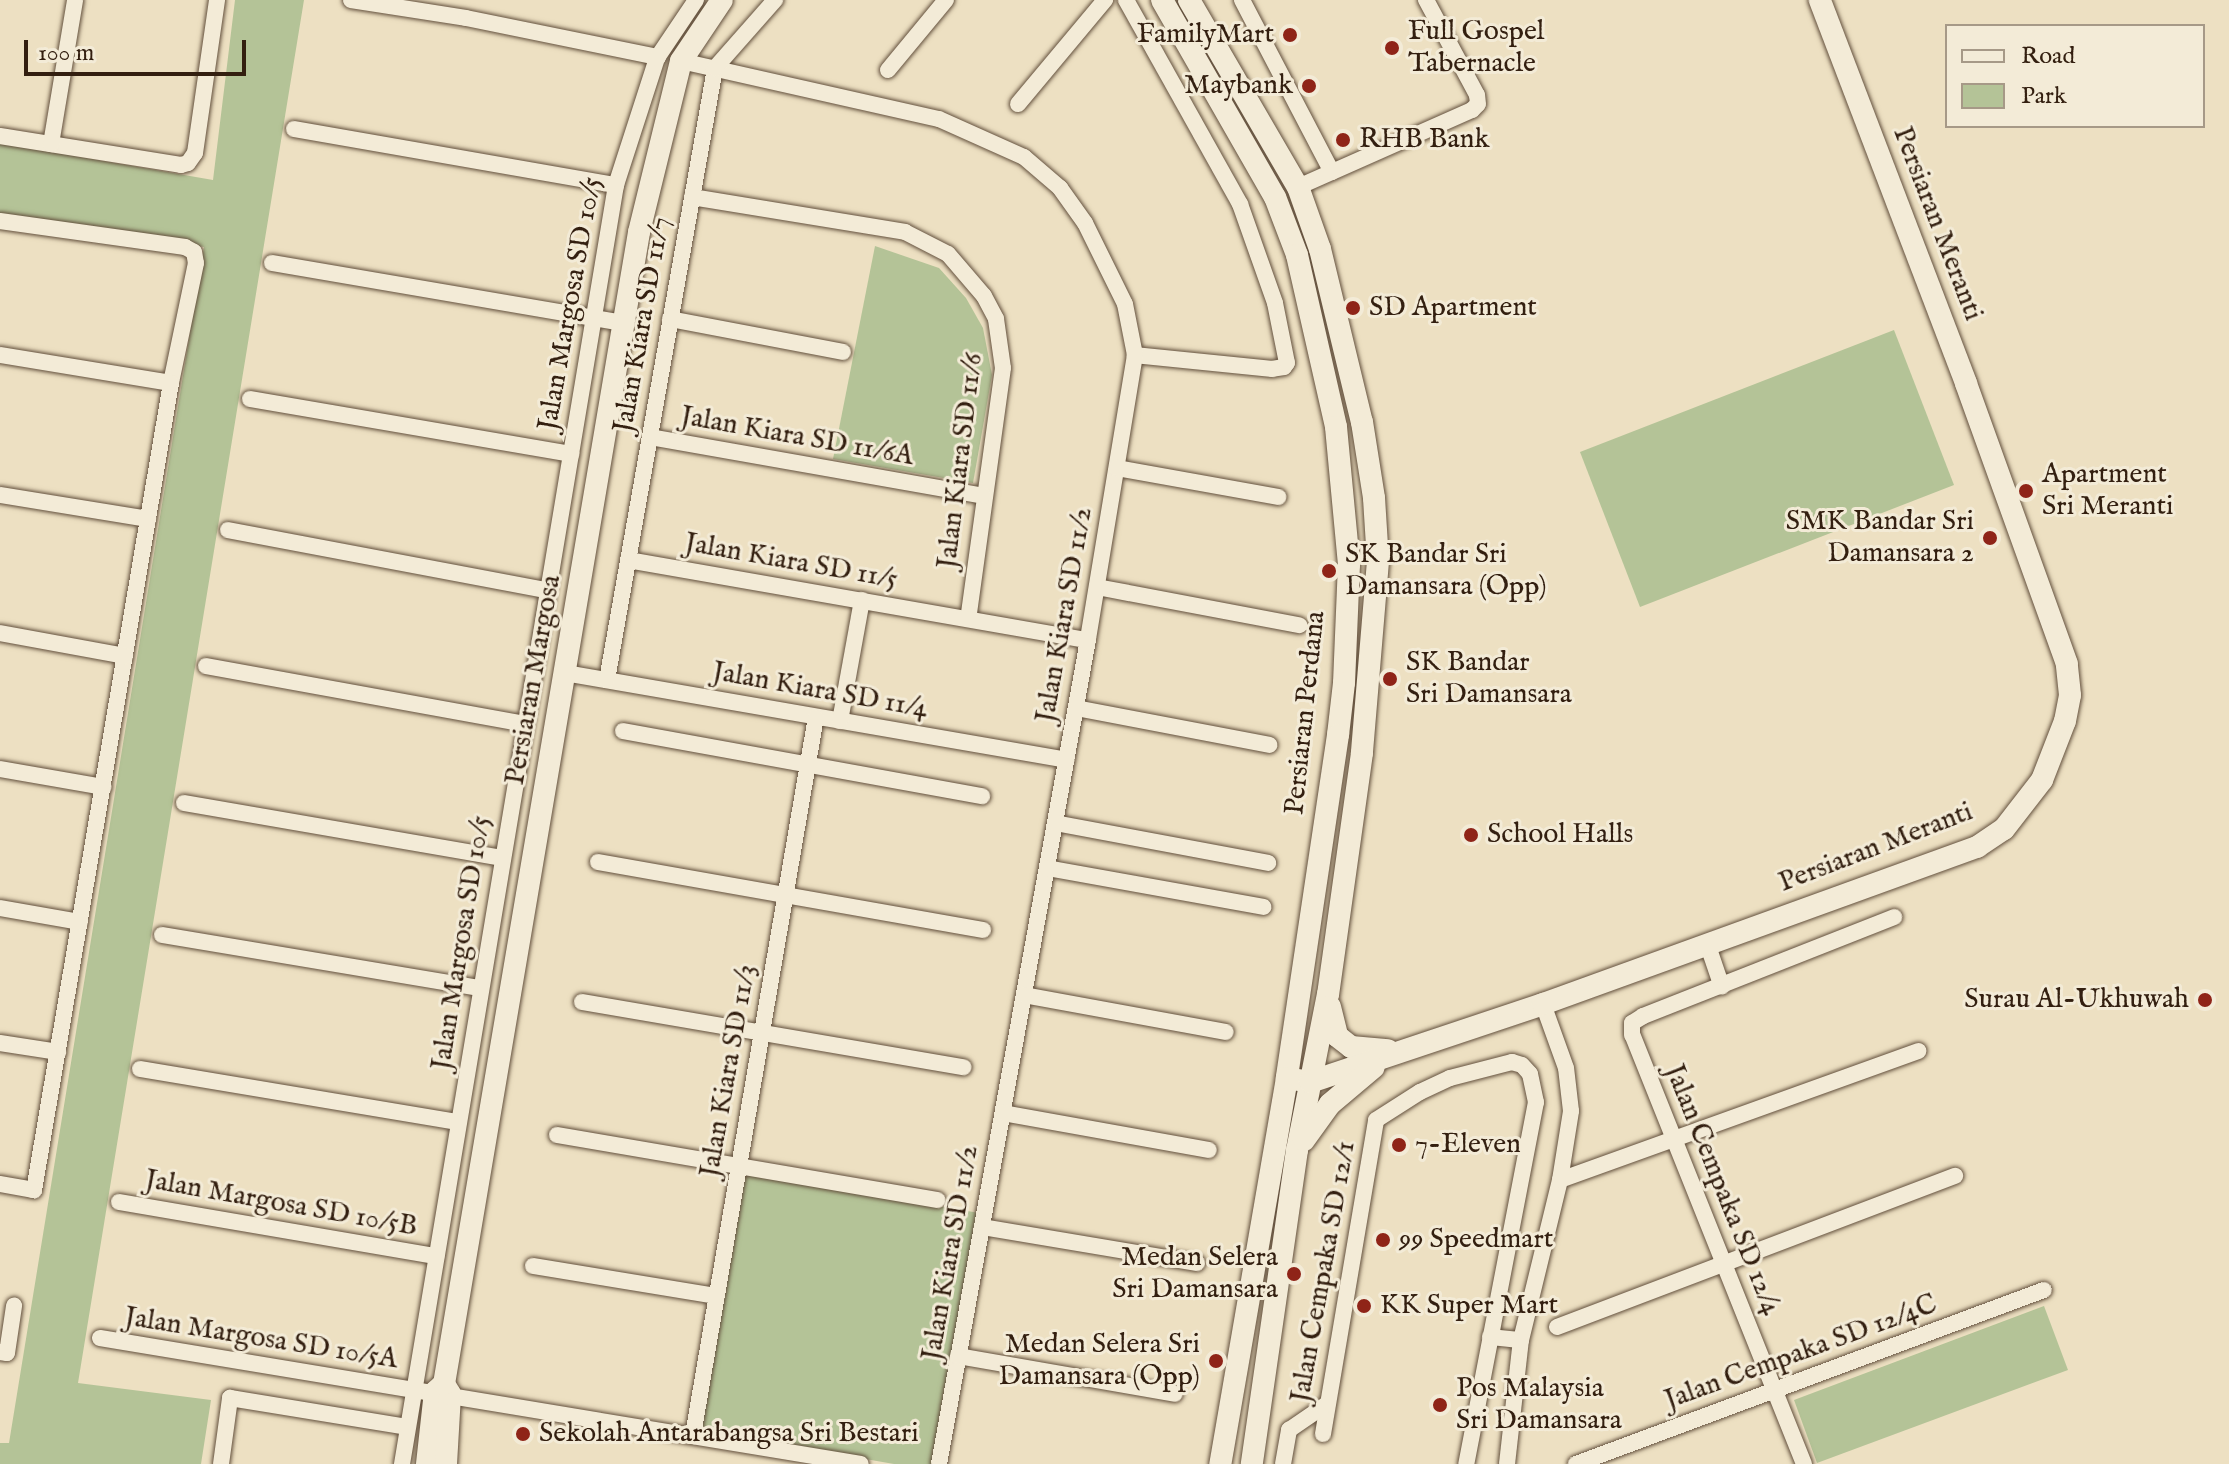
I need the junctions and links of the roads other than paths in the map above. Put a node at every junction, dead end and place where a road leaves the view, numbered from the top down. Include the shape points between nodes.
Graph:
1 (75, 0) edge
2 (217, 0) edge
3 (351, 0) edge
4 (696, 0) edge
5 (722, 0) edge
6 (775, 0) edge
7 (946, 0) edge
8 (1105, 0) edge
9 (1126, 0) edge
10 (1162, 0) edge
11 (1189, 0) edge
12 (1242, 0) edge
13 (1426, 0) edge
14 (1820, 0) edge
15 (658, 57) junction
16 (681, 61) junction
17 (715, 68) junction
18 (888, 70) dead end
19 (1018, 104) dead end
20 (294, 129) dead end
21 (0, 136) edge
22 (51, 144) junction
23 (1332, 172) junction
24 (616, 185) junction
25 (1298, 187) junction
26 (692, 197) junction
27 (0, 221) edge
28 (272, 263) dead end
29 (594, 318) junction
30 (670, 319) junction
31 (624, 323) junction
32 (843, 352) dead end
33 (0, 355) edge
34 (1135, 355) junction
35 (171, 383) junction
36 (250, 399) dead end
37 (650, 437) junction
38 (571, 454) junction
39 (1117, 468) junction
40 (0, 495) edge
41 (983, 496) junction
42 (1278, 497) dead end
43 (148, 519) junction
44 (228, 530) dead end
45 (628, 560) junction
46 (1097, 587) junction
47 (547, 590) junction
48 (862, 600) junction
49 (968, 619) junction
50 (1299, 625) dead end
51 (0, 633) edge
52 (1088, 640) junction
53 (125, 656) junction
54 (206, 666) dead end
55 (565, 673) junction
56 (607, 680) junction
57 (1076, 708) junction
58 (816, 717) junction
59 (840, 721) junction
60 (525, 724) junction
61 (623, 731) dead end
62 (1270, 745) dead end
63 (1067, 760) junction
64 (808, 765) junction
65 (0, 769) edge
66 (103, 787) junction
67 (982, 796) dead end
68 (184, 803) dead end
69 (1055, 823) junction
70 (502, 858) junction
71 (598, 862) dead end
72 (1268, 863) dead end
73 (1047, 868) junction
74 (785, 896) junction
75 (1264, 907) dead end
76 (0, 908) edge
77 (1894, 917) dead end
78 (80, 922) junction
79 (983, 930) dead end
80 (162, 935) dead end
81 (1707, 943) junction
82 (1722, 987) junction
83 (480, 988) junction
84 (1328, 994) junction
85 (1024, 995) junction
86 (582, 1002) dead end
87 (1543, 1004) junction
88 (1226, 1032) dead end
89 (762, 1034) junction
90 (0, 1043) edge
91 (1402, 1050) junction
92 (1918, 1051) dead end
93 (58, 1052) junction
94 (963, 1067) dead end
95 (140, 1069) dead end
96 (1299, 1080) junction
97 (1003, 1113) junction
98 (458, 1122) junction
99 (557, 1135) dead end
100 (1674, 1141) junction
101 (1209, 1150) dead end
102 (1297, 1150) junction
103 (739, 1166) junction
104 (1955, 1176) dead end
105 (1560, 1180) junction
106 (0, 1184) edge
107 (937, 1200) dead end
108 (119, 1202) dead end
109 (982, 1227) junction
110 (436, 1256) junction
111 (1197, 1263) dead end
112 (1723, 1263) junction
113 (533, 1266) dead end
114 (2044, 1290) dead end
115 (717, 1296) junction
116 (14, 1306) dead end
117 (6, 1322) edge
118 (1557, 1327) dead end
119 (1490, 1337) junction
120 (100, 1338) dead end
121 (1521, 1340) junction
122 (3, 1353) edge
123 (958, 1356) junction
124 (436, 1390) junction
125 (1775, 1390) junction
126 (1175, 1394) dead end
127 (1327, 1404) junction
128 (407, 1427) junction
129 (1323, 1434) dead end
130 (693, 1435) junction
131 (221, 1464) edge
132 (402, 1464) edge
133 (427, 1464) edge
134 (446, 1464) edge
135 (861, 1464) edge
136 (939, 1464) edge
137 (1220, 1464) edge
138 (1252, 1464) edge
139 (1283, 1464) edge
140 (1466, 1464) edge
141 (1507, 1464) edge
142 (1576, 1464) edge
143 (1804, 1464) edge

1 - 22 street
2 - 22 street via 195,153 188,163
3 - 15 street
4 - 15 street, Jalan Margosa SD 10/5
5 - 16 main road, Persiaran Margosa
6 - 17 street
7 - 18 street
8 - 19 street
9 - 34 street via 1240,204 1275,303 1287,356 1284,367 1272,369
10 - 96 main road, Persiaran Perdana via 1275,197 1297,255 1336,427 1349,564 1344,683
11 - 25 main road, Persiaran Perdana
12 - 23 street
13 - 23 street via 1478,104
14 - 81 main road, Persiaran Meranti via 2058,635 2070,695 2057,749 2042,780 2004,829 1977,847
15 - 24 street, Jalan Margosa SD 10/5
16 - 17 street, Jalan Kiara SD 11/2
16 - 31 main road, Persiaran Margosa via 639,232
17 - 26 street, Jalan Kiara SD 11/7
17 - 34 street, Jalan Kiara SD 11/2 via 939,119 1024,157 1060,188 1085,223 1125,304
20 - 24 street
21 - 22 street
23 - 25 street
24 - 29 street, Jalan Margosa SD 10/5
25 - 84 main road, Persiaran Perdana via 1320,249 1362,422 1378,561 1370,690
26 - 30 street, Jalan Kiara SD 11/7
26 - 41 street, Jalan Kiara SD 11/6 via 905,232 948,254 969,275 996,319 1004,355
27 - 35 street via 194,252
28 - 29 street
29 - 31 street
29 - 38 street, Jalan Margosa SD 10/5
30 - 32 street
30 - 37 street, Jalan Kiara SD 11/7
31 - 55 main road, Persiaran Margosa
33 - 35 street
34 - 39 street, Jalan Kiara SD 11/2
35 - 43 street
36 - 38 street
37 - 41 street, Jalan Kiara SD 11/6A
37 - 45 street, Jalan Kiara SD 11/7
38 - 47 street, Jalan Margosa SD 10/5
39 - 42 street
39 - 46 street, Jalan Kiara SD 11/2
40 - 43 street
41 - 49 street, Jalan Kiara SD 11/6
43 - 53 street
44 - 47 street
45 - 48 street, Jalan Kiara SD 11/5
45 - 56 street, Jalan Kiara SD 11/7
46 - 50 street
46 - 52 street, Jalan Kiara SD 11/2
47 - 60 street, Jalan Margosa SD 10/5
48 - 49 street, Jalan Kiara SD 11/5
48 - 59 street
49 - 52 street, Jalan Kiara SD 11/5
51 - 53 street
52 - 57 street, Jalan Kiara SD 11/2
53 - 66 street
54 - 60 street
55 - 56 street, Jalan Kiara SD 11/4
55 - 124 main road, Persiaran Margosa
56 - 58 street, Jalan Kiara SD 11/4
57 - 62 street
57 - 63 street, Jalan Kiara SD 11/2
58 - 59 street, Jalan Kiara SD 11/4
58 - 64 street, Jalan Kiara SD 11/3
59 - 63 street, Jalan Kiara SD 11/4
60 - 70 street, Jalan Margosa SD 10/5
61 - 64 street
63 - 69 street, Jalan Kiara SD 11/2
64 - 67 street
64 - 74 street, Jalan Kiara SD 11/3
65 - 66 street
66 - 78 street
68 - 70 street
69 - 72 street
69 - 73 street, Jalan Kiara SD 11/2
70 - 83 street, Jalan Margosa SD 10/5
71 - 74 street
73 - 75 street
73 - 85 street, Jalan Kiara SD 11/2
74 - 79 street
74 - 89 street, Jalan Kiara SD 11/3
76 - 78 street
77 - 82 street
78 - 93 street
80 - 83 street
81 - 82 street
81 - 87 main road, Persiaran Meranti
82 - 100 street, Jalan Cempaka SD 12/4 via 1632,1023 1632,1035
83 - 98 street, Jalan Margosa SD 10/5
84 - 91 main road via 1337,1036 1351,1047
84 - 96 main road, Persiaran Perdana
85 - 88 street
85 - 97 street, Jalan Kiara SD 11/2
86 - 89 street
87 - 91 main road, Persiaran Meranti
87 - 105 street via 1570,1087
89 - 94 street
89 - 103 street, Jalan Kiara SD 11/3
90 - 93 street
91 - 96 main road, Persiaran Meranti
91 - 102 main road via 1347,1087
92 - 100 street
93 - 106 street via 34,1190
95 - 98 street
96 - 102 main road, Persiaran Perdana
96 - 137 main road, Persiaran Perdana
97 - 101 street
97 - 109 street, Jalan Kiara SD 11/2
98 - 110 street, Jalan Margosa SD 10/5
99 - 103 street
100 - 105 street
100 - 112 street, Jalan Cempaka SD 12/4
102 - 138 main road, Persiaran Perdana
103 - 107 street
103 - 115 street, Jalan Kiara SD 11/3
104 - 112 street
105 - 121 street
108 - 110 street, Jalan Margosa SD 10/5B
109 - 111 street
109 - 123 street, Jalan Kiara SD 11/2
110 - 124 street, Jalan Margosa SD 10/5
112 - 118 street
112 - 125 street, Jalan Cempaka SD 12/4
113 - 115 street
114 - 125 street, Jalan Cempaka SD 12/4C
115 - 130 street, Jalan Kiara SD 11/3
116 - 117 street
117 - 122 street
119 - 121 street
119 - 127 street, Jalan Cempaka SD 12/1 via 1536,1102 1530,1074 1512,1062 1450,1078 1376,1120
119 - 140 street
120 - 124 street, Jalan Margosa SD 10/5A
121 - 141 street
123 - 126 street
123 - 136 street, Jalan Kiara SD 11/2
124 - 128 street, Jalan Margosa SD 10/5
124 - 130 street, Jalan Margosa SD 10/5A
124 - 133 main road, Persiaran Margosa
124 - 134 main road, Persiaran Margosa
125 - 142 street, Jalan Cempaka SD 12/4C
125 - 143 street, Jalan Cempaka SD 12/4
127 - 129 street, Jalan Cempaka SD 12/1
127 - 139 street via 1289,1430
128 - 131 street via 230,1398
128 - 132 street, Jalan Margosa SD 10/5
130 - 135 street, Jalan Margosa SD 10/5A

